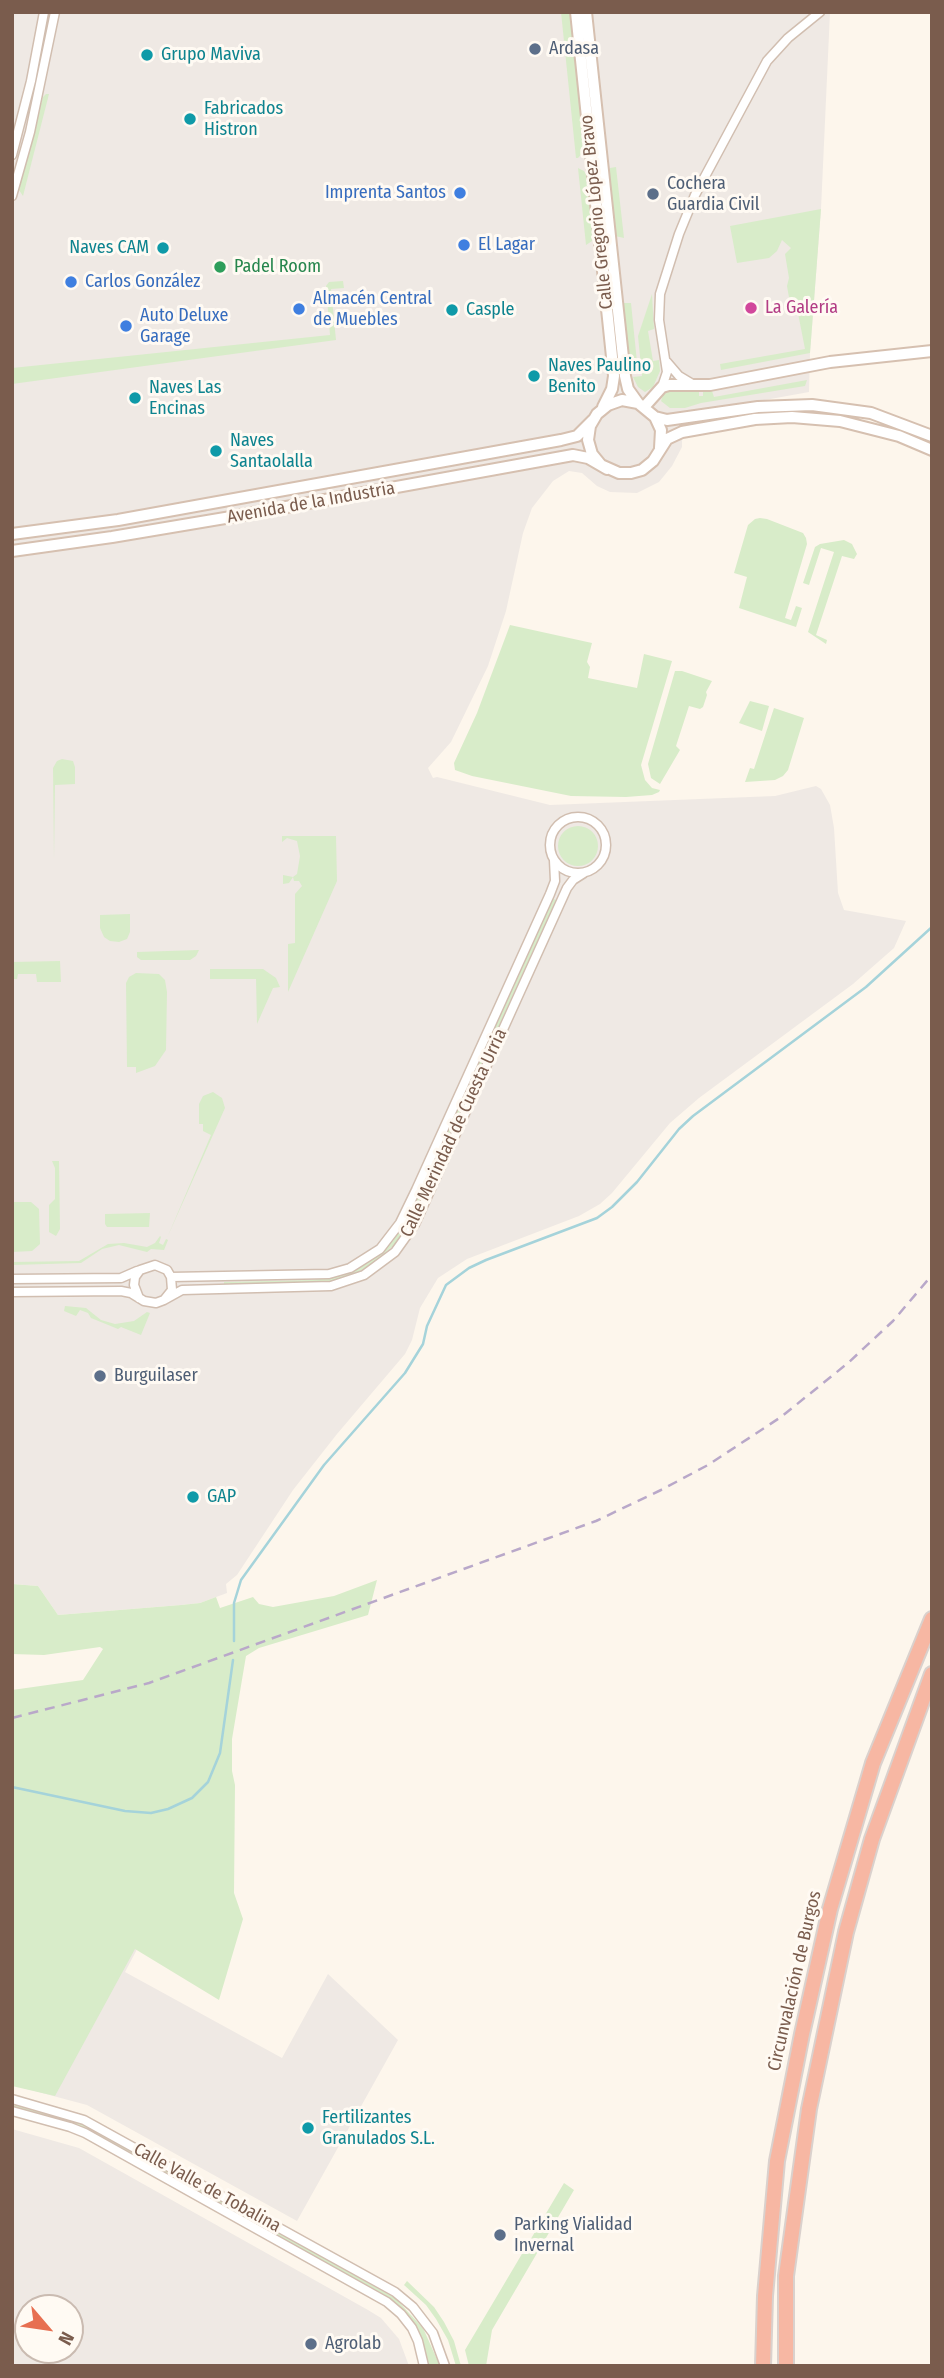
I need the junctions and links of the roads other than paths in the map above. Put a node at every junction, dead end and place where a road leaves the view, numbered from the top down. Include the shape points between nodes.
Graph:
1 (44, 12) edge
2 (55, 12) edge
3 (576, 12) edge
4 (586, 12) edge
5 (820, 12) edge
6 (12, 155) edge
7 (12, 196) edge
8 (932, 351) edge
9 (666, 361) junction
10 (694, 385) junction
11 (662, 387) junction
12 (642, 404) junction
13 (602, 409) junction
14 (655, 416) junction
15 (593, 420) junction
16 (932, 436) edge
17 (660, 448) junction
18 (932, 450) edge
19 (607, 469) junction
20 (12, 534) edge
21 (12, 551) edge
22 (554, 860) junction
23 (584, 873) junction
24 (140, 1270) junction
25 (171, 1277) junction
26 (12, 1279) edge
27 (12, 1292) edge
28 (139, 1298) junction
29 (164, 1300) junction
30 (932, 1619) edge
31 (932, 1675) edge
32 (12, 2099) edge
33 (12, 2111) edge
34 (424, 2366) edge
35 (445, 2366) edge
36 (763, 2366) edge
37 (786, 2366) edge

1 - 6 street
2 - 7 street
3 - 13 main road, Calle Gregorio López Bravo via 614,376
4 - 12 main road, Calle Gregorio López Bravo via 625,376 628,389
5 - 9 street via 767,61 695,195 660,294
8 - 10 main road
9 - 10 street
9 - 11 street
10 - 11 main road
11 - 12 main road
12 - 13 main road via 621,400
12 - 14 main road
13 - 15 main road
14 - 16 main road via 667,420 758,407 812,405 871,413
14 - 17 main road via 661,430
15 - 19 main road via 588,433 590,447
15 - 20 main road, Avenida de la Industria via 577,436 561,440 118,520
17 - 18 main road via 667,439 692,430 792,417 874,428
17 - 19 main road via 642,470 619,474
19 - 21 main road, Avenida de la Industria via 573,455
22 - 23 street via 569,872
22 - 23 street via 551,837 559,824 573,817 590,819 603,831 606,848 599,864
22 - 25 street, Calle Merindad de Cuesta Urria via 555,881 544,906 416,1190 400,1223 380,1249 350,1268 329,1274
23 - 29 street, Calle Merindad de Cuesta Urria via 567,888 415,1224 395,1252 364,1275 331,1286 183,1290
24 - 25 street via 160,1266
24 - 26 street via 121,1278
24 - 28 street via 134,1285
25 - 29 street via 172,1290
27 - 28 street via 121,1291
28 - 29 street via 150,1303
30 - 36 highway, Circunvalación de Burgos via 873,1763 830,1909 778,2161
31 - 37 highway via 872,1839 841,1956 809,2109 788,2264
32 - 35 street, Calle Valle de Tobalina via 84,2120 395,2292 433,2333
33 - 34 street, Calle Valle de Tobalina via 85,2133 387,2302 411,2328

